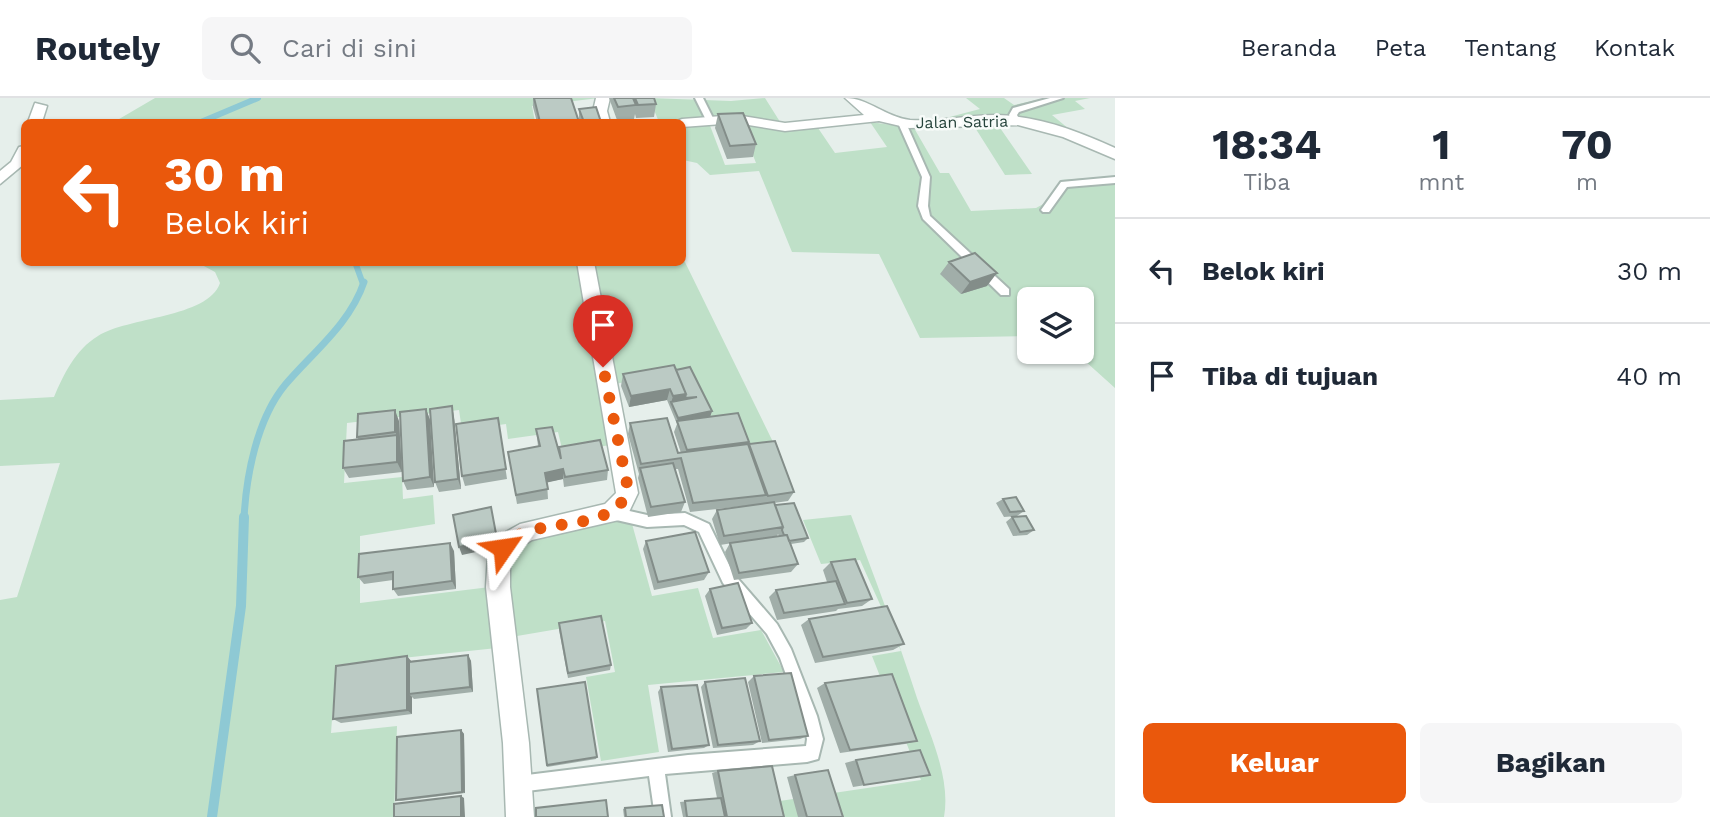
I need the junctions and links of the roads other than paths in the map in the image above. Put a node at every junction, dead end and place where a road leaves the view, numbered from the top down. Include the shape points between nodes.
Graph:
1 (603, 98) edge
2 (699, 98) edge
3 (852, 98) edge
4 (1059, 98) edge
5 (40, 106) dead end
6 (876, 118) junction
7 (36, 119) edge
8 (602, 119) edge
9 (710, 120) junction
10 (1016, 121) junction
11 (686, 122) edge
12 (902, 123) junction
13 (1115, 154) edge
14 (21, 156) edge
15 (0, 179) edge
16 (1115, 180) edge
17 (1045, 210) dead end
18 (586, 266) edge
19 (1004, 292) dead end
20 (611, 513) junction
21 (656, 767) junction
22 (519, 784) junction
23 (520, 817) edge
24 (663, 817) edge

1 - 8 street
2 - 9 lane
3 - 6 street, Jalan Satria
4 - 10 lane via 1016,110
5 - 7 street
6 - 9 street via 785,127
6 - 12 street, Jalan Satria
9 - 11 street
10 - 12 street, Jalan Satria
10 - 13 street, Jalan Satria via 1062,131
12 - 19 lane via 926,177 926,217
14 - 15 street
16 - 17 lane via 1064,184
18 - 20 street via 627,484 625,499
20 - 21 lane via 648,521 685,519 704,528 728,578 772,629 786,654 815,739 816,747 807,754
20 - 22 street via 528,531 499,555 498,587
21 - 22 lane
21 - 24 lane
22 - 23 street

